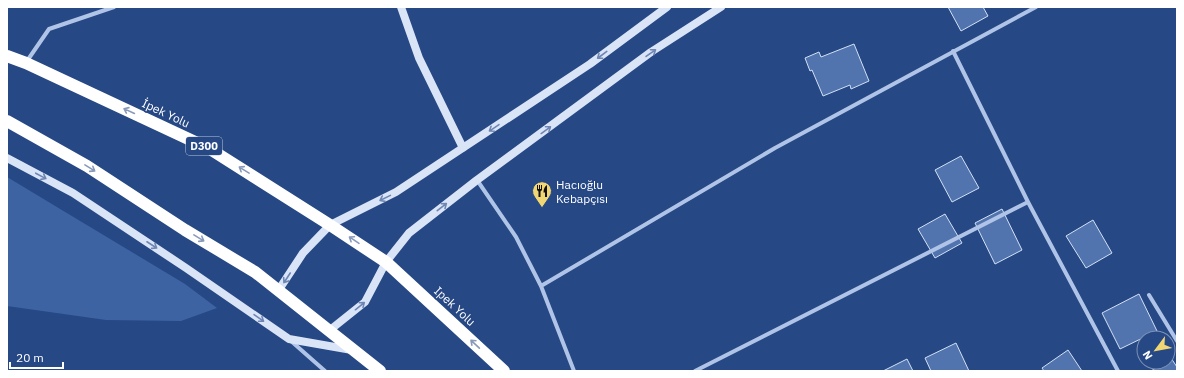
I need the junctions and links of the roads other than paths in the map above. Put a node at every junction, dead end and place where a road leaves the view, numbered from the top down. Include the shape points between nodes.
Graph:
1 (114, 7) edge
2 (401, 7) edge
3 (667, 7) edge
4 (721, 7) edge
5 (1036, 7) edge
6 (953, 51) junction
7 (7, 56) edge
8 (26, 63) junction
9 (7, 121) edge
10 (463, 148) junction
11 (7, 158) edge
12 (477, 180) junction
13 (1028, 202) junction
14 (330, 225) junction
15 (386, 262) junction
16 (541, 286) junction
17 (278, 291) junction
18 (1149, 294) dead end
19 (330, 330) junction
20 (289, 339) junction
21 (1177, 341) edge
22 (356, 350) junction
23 (325, 371) edge
24 (380, 371) edge
25 (504, 371) edge
26 (574, 371) edge
27 (695, 371) edge
28 (1118, 371) edge

1 - 8 street via 49,29
2 - 10 main road via 419,58
3 -> 10 main road via 590,64
12 -> 4 main road via 652,52
5 - 6 street
6 - 13 street
6 - 16 street via 775,148
7 - 8 highway, İpek Yolu / D300
14 -> 8 highway, İpek Yolu / D300 via 210,149
9 -> 17 highway via 86,166 255,272
10 -> 14 main road via 396,192
11 -> 20 main road via 73,194
15 -> 12 main road via 409,233
12 - 16 street via 516,237
13 - 27 street
13 - 28 street
15 -> 14 highway, İpek Yolu / D300
14 -> 17 main road via 303,253
19 -> 15 main road via 366,302
25 -> 15 highway, Ipek Yolu / D300
16 - 26 street
17 - 19 highway
18 - 21 street
19 - 22 highway
20 - 22 main road
20 - 23 street
22 - 24 highway

